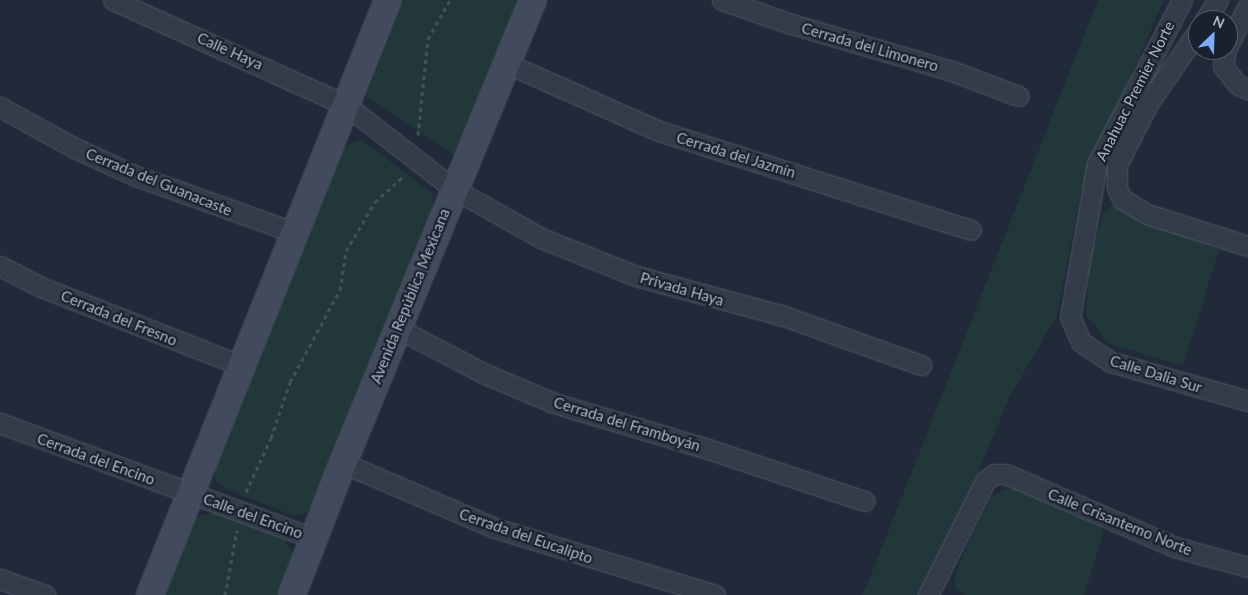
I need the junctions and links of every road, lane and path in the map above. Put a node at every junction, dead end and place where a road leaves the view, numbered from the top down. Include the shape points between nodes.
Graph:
1 (113, 0) edge
2 (388, 0) edge
3 (450, 0) edge
4 (533, 0) edge
5 (722, 0) edge
6 (1182, 0) edge
7 (1243, 0) edge
8 (1248, 2) edge
9 (1248, 6) edge
10 (1238, 26) edge
11 (1188, 45) edge
12 (1224, 60) edge
13 (506, 63) junction
14 (1248, 89) edge
15 (1131, 94) junction
16 (1018, 96) dead end
17 (1149, 102) junction
18 (346, 105) junction
19 (0, 107) edge
20 (415, 158) junction
21 (1092, 183) junction
22 (1117, 188) junction
23 (454, 189) junction
24 (972, 230) dead end
25 (296, 233) junction
26 (1248, 246) edge
27 (0, 266) edge
28 (397, 328) junction
29 (240, 365) junction
30 (921, 365) dead end
31 (1248, 401) edge
32 (0, 422) edge
33 (342, 463) junction
34 (192, 494) junction
35 (864, 501) dead end
36 (241, 511) junction
37 (313, 538) junction
38 (1248, 567) edge
39 (0, 579) edge
40 (45, 595) edge
41 (150, 595) edge
42 (225, 595) edge
43 (292, 595) edge
44 (715, 595) edge
45 (928, 595) edge

1 - 18 street, Calle Haya
2 - 18 main road
3 - 20 path via 428,39
4 - 13 main road, Avenida República Mexicana
5 - 16 street, Cerrada del Limonero via 788,23 952,70
6 - 15 street, Anahuac Premier Norte
7 - 8 street
9 - 10 street
11 - 17 street, Anahuac Premier Norte
12 - 14 street via 1223,66 1238,85
13 - 23 main road, Avenida República Mexicana
13 - 24 street, Cerrada del Jazmín via 659,131
15 - 17 street
15 - 21 street, Anahuac Premier Norte via 1102,149
17 - 22 street, Anahuac Premier Norte via 1117,165
18 - 20 street, Calle Haya
18 - 25 main road
19 - 25 street, Cerrada del Guanacaste via 74,148 136,176
20 - 23 street, Privada Haya
20 - 36 path via 406,174 375,202 346,251 340,290 290,382 271,438 247,488
21 - 22 street
21 - 31 street, Calle Dalia Sur via 1070,317 1081,342 1111,362
22 - 26 street via 1122,199 1147,214
23 - 28 main road, Avenida República Mexicana
23 - 30 street, Privada Haya via 584,258 636,276 823,328
25 - 29 main road
27 - 29 street, Cerrada del Fresno via 41,287
28 - 33 main road, Avenida República Mexicana
28 - 35 street, Cerrada del Framboyán via 483,373 554,403 705,448
29 - 34 main road
32 - 34 street, Cerrada del Encino
33 - 37 main road, Avenida República Mexicana
33 - 44 street, Cerrada del Eucalipto via 495,528
34 - 36 street, Calle del Encino
34 - 41 main road
36 - 37 street, Calle del Encino
36 - 42 path
37 - 43 main road, Avenida República Mexicana
38 - 45 street, Calle Crisantemo Norte via 1175,547 1006,474 994,474 985,481
39 - 40 street

